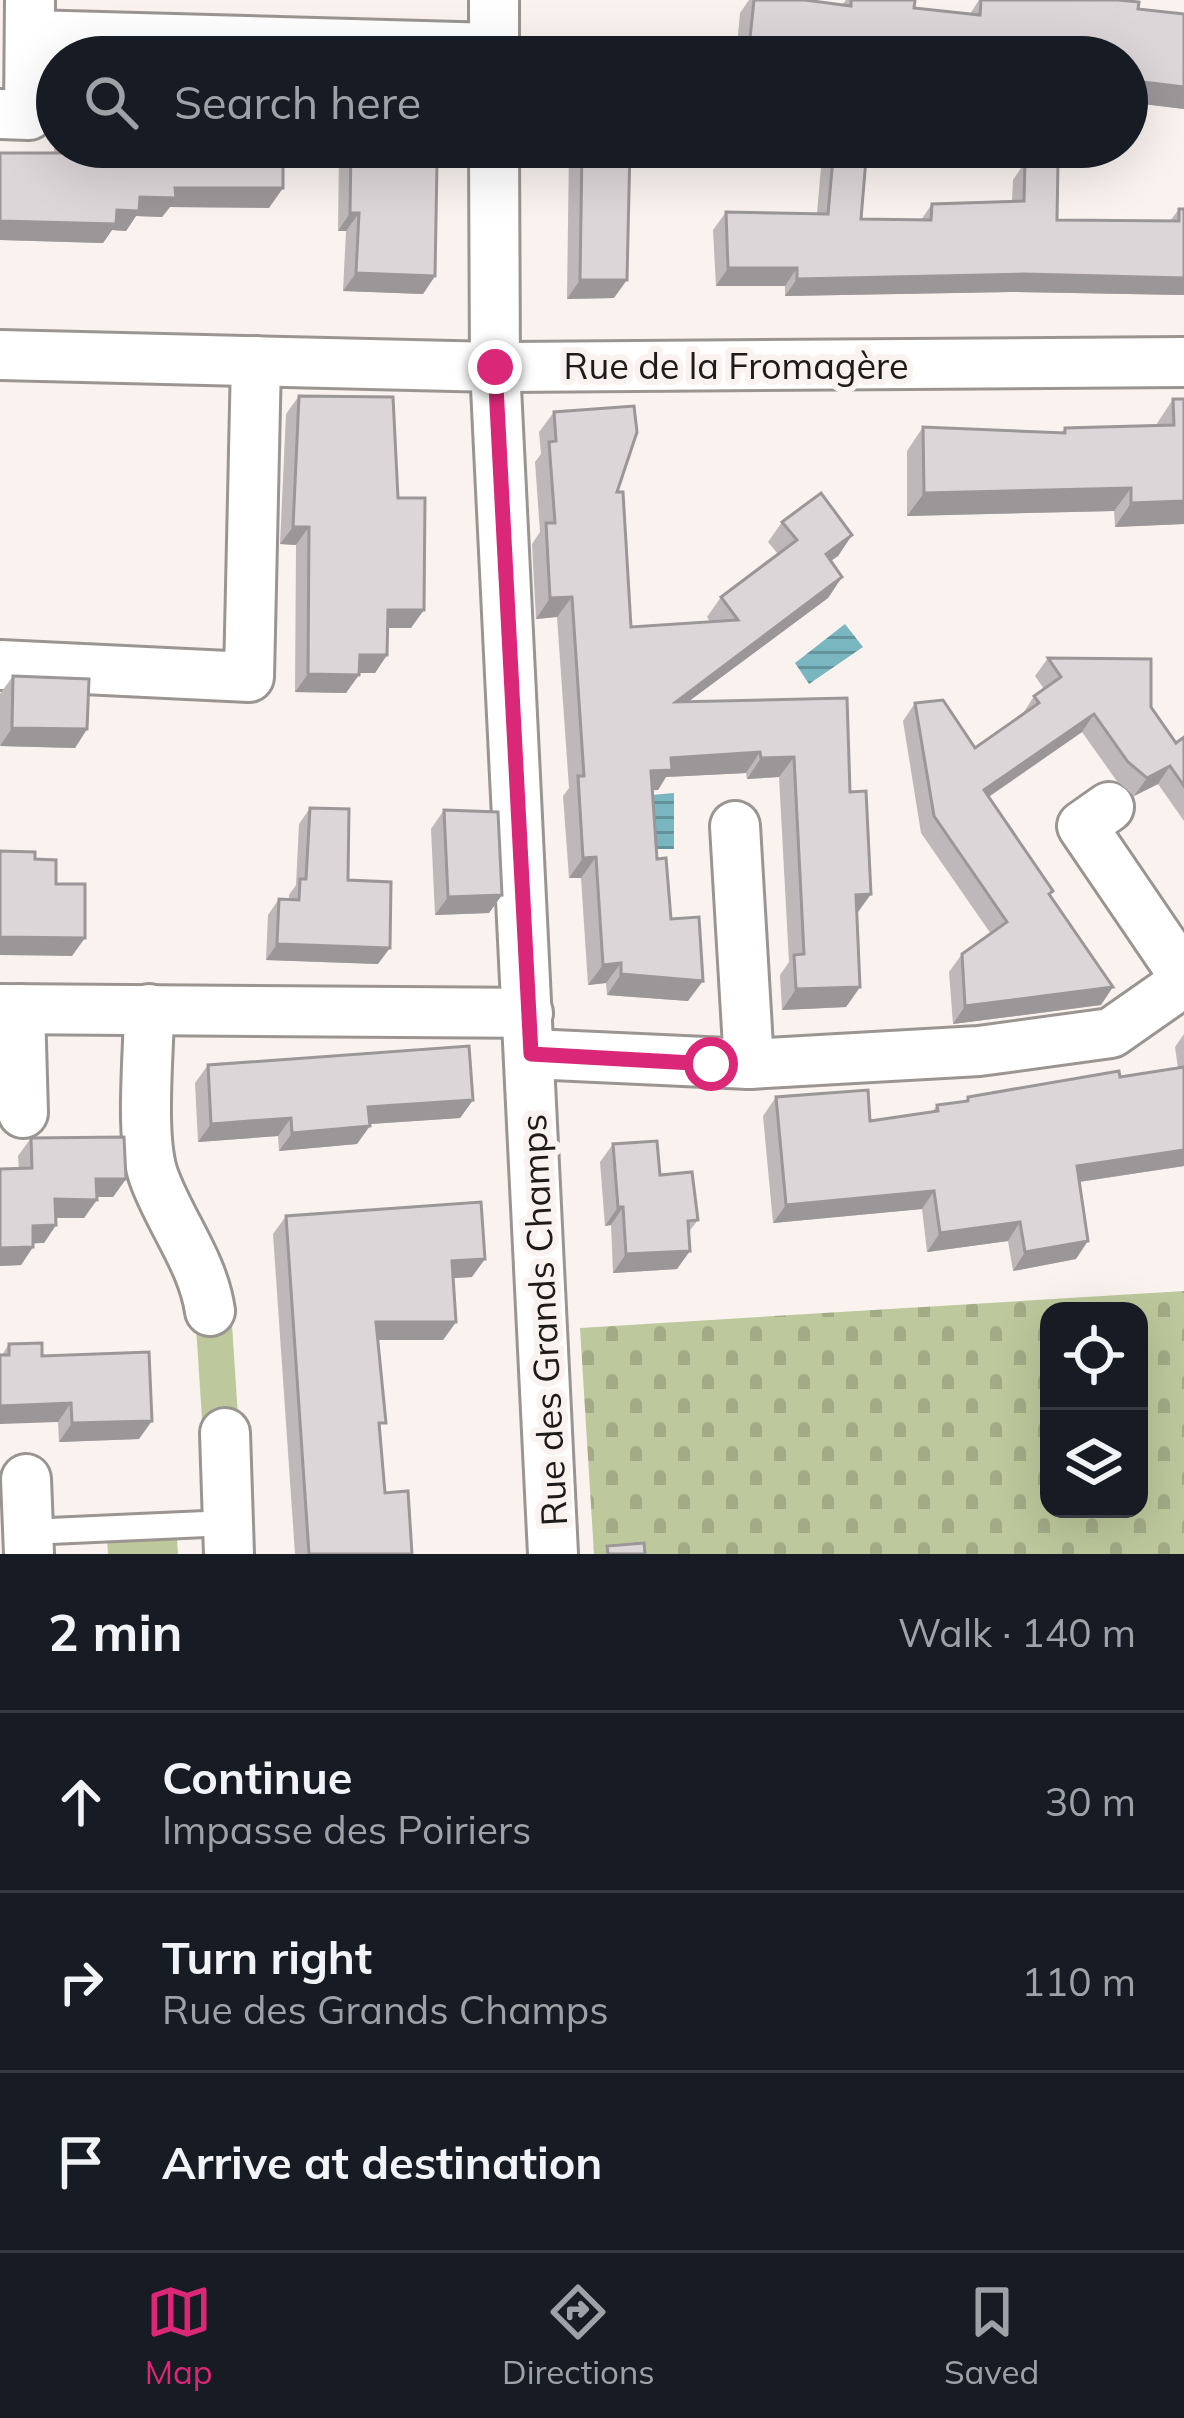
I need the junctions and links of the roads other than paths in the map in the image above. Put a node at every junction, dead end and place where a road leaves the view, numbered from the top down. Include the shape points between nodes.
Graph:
1 (494, 0) edge
2 (30, 18) edge
3 (269, 36) edge
4 (494, 36) edge
5 (0, 114) edge
6 (494, 168) edge
7 (0, 356) edge
8 (256, 362) junction
9 (1184, 362) edge
10 (495, 367) junction
11 (0, 665) edge
12 (1109, 807) dead end
13 (735, 826) dead end
14 (1184, 979) edge
15 (10, 1009) edge
16 (149, 1009) junction
17 (530, 1034) junction
18 (749, 1064) junction
19 (23, 1113) dead end
20 (210, 1310) dead end
21 (224, 1433) dead end
22 (26, 1479) dead end
23 (229, 1538) edge
24 (28, 1543) edge
25 (553, 1554) edge

1 - 4 street
2 - 3 street
2 - 5 street via 29,115
6 - 10 street, Rue des Grands Champs
7 - 8 street, Rue de la Fromagère
8 - 10 street, Rue de la Fromagère
8 - 11 street via 249,677
9 - 10 street, Rue de la Fromagère
10 - 17 street, Rue des Grands Champs
12 - 14 street via 1082,826
13 - 18 street
14 - 18 street via 1111,1034 979,1051
15 - 16 street
15 - 19 street
16 - 17 street
16 - 20 street via 153,1176 207,1286
17 - 18 street
17 - 25 street, Rue des Grands Champs
21 - 23 street
22 - 24 street
23 - 24 lane

